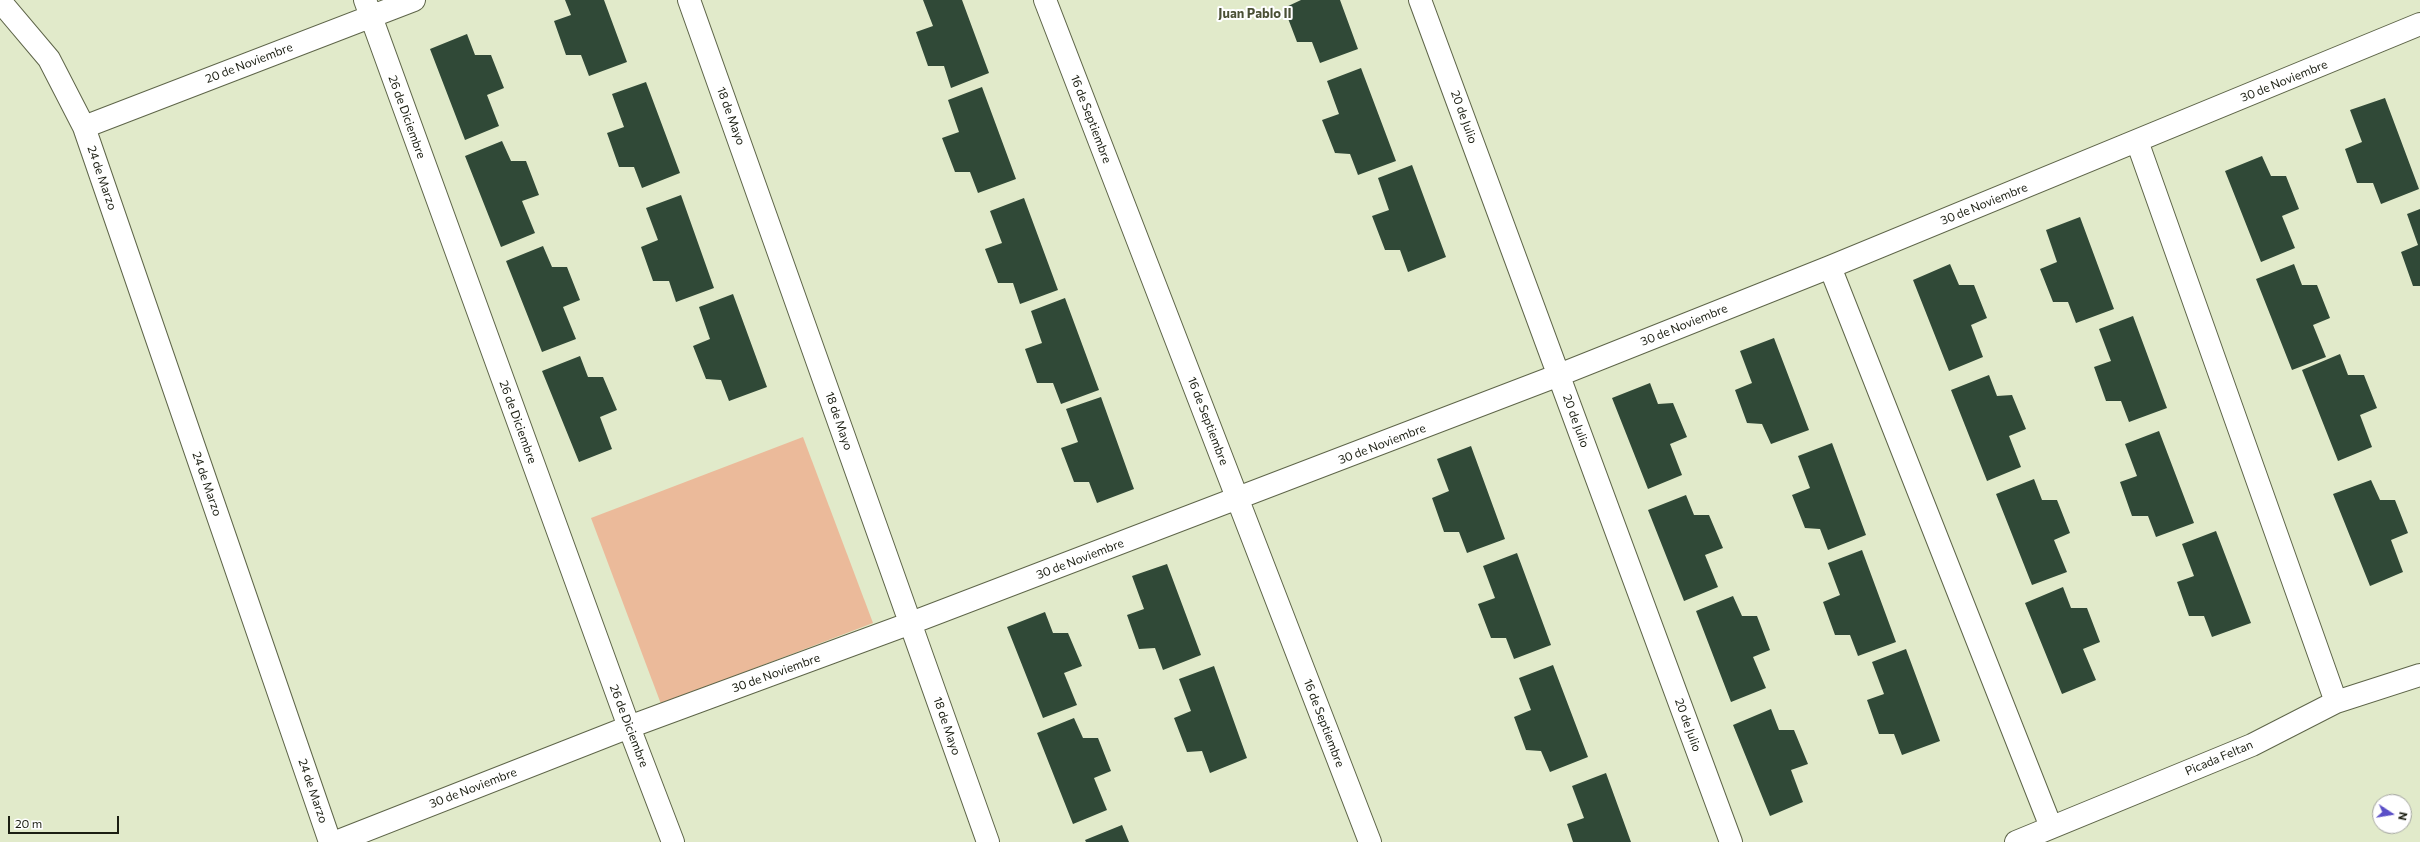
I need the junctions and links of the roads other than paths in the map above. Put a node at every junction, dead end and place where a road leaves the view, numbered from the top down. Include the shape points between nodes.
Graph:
1 (414, 0) edge
2 (689, 0) edge
3 (1045, 0) edge
4 (1420, 0) edge
5 (0, 1) edge
6 (368, 8) edge
7 (2420, 24) edge
8 (84, 127) junction
9 (2137, 141) junction
10 (1830, 267) junction
11 (1559, 375) junction
12 (1238, 499) junction
13 (911, 624) junction
14 (2420, 674) edge
15 (2336, 702) junction
16 (629, 727) junction
17 (2051, 827) junction
18 (330, 842) edge
19 (336, 842) edge
20 (673, 842) edge
21 (988, 842) edge
22 (1370, 842) edge
23 (1731, 842) edge
24 (2016, 842) edge

1 - 6 street, 20 de Noviembre
2 - 13 street, 18 de Mayo
3 - 12 street, 16 de Septiembre
4 - 11 street, 20 de Julio
5 - 8 street, 24 de Marzo via 49,59
6 - 8 street, 20 de Noviembre
6 - 16 street, 26 de Diciembre
7 - 9 street, 30 de Noviembre
8 - 18 street, 24 de Marzo
9 - 10 street, 30 de Noviembre
9 - 15 street
10 - 11 street, 30 de Noviembre
10 - 17 street
11 - 12 street, 30 de Noviembre
11 - 23 street, 20 de Julio
12 - 13 street, 30 de Noviembre
12 - 22 street, 16 de Septiembre
13 - 16 street, 30 de Noviembre
13 - 21 street, 18 de Mayo
14 - 15 street, Picada Feltan
15 - 17 street, Picada Feltan via 2252,745
16 - 19 street, 30 de Noviembre
16 - 20 street, 26 de Diciembre
17 - 24 street, Picada Feltan

